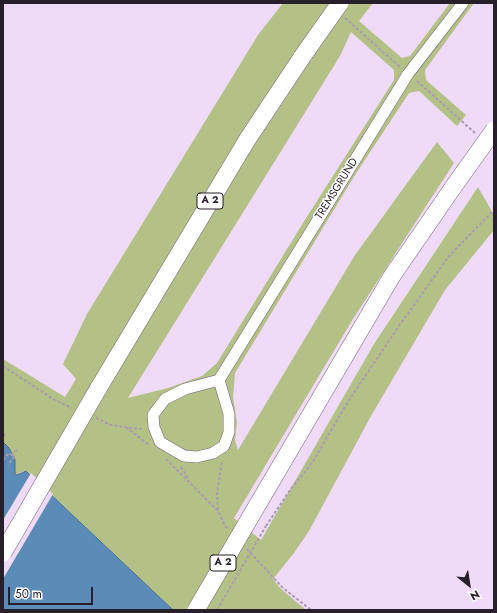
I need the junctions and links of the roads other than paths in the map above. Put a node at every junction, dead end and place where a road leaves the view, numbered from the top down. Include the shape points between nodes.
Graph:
1 (463, 3) edge
2 (342, 10) edge
3 (487, 133) edge
4 (219, 380) junction
5 (3, 554) edge
6 (196, 610) edge

1 - 4 street, TREMSGRUND via 408,74
2 - 5 highway, A 2, bridge via 302,57 243,147
3 - 6 highway, A 2, bridge via 392,276
4 - 4 street via 229,414 229,432 224,446 213,453 197,457 184,456 160,442 154,427 153,414 165,399 185,389

